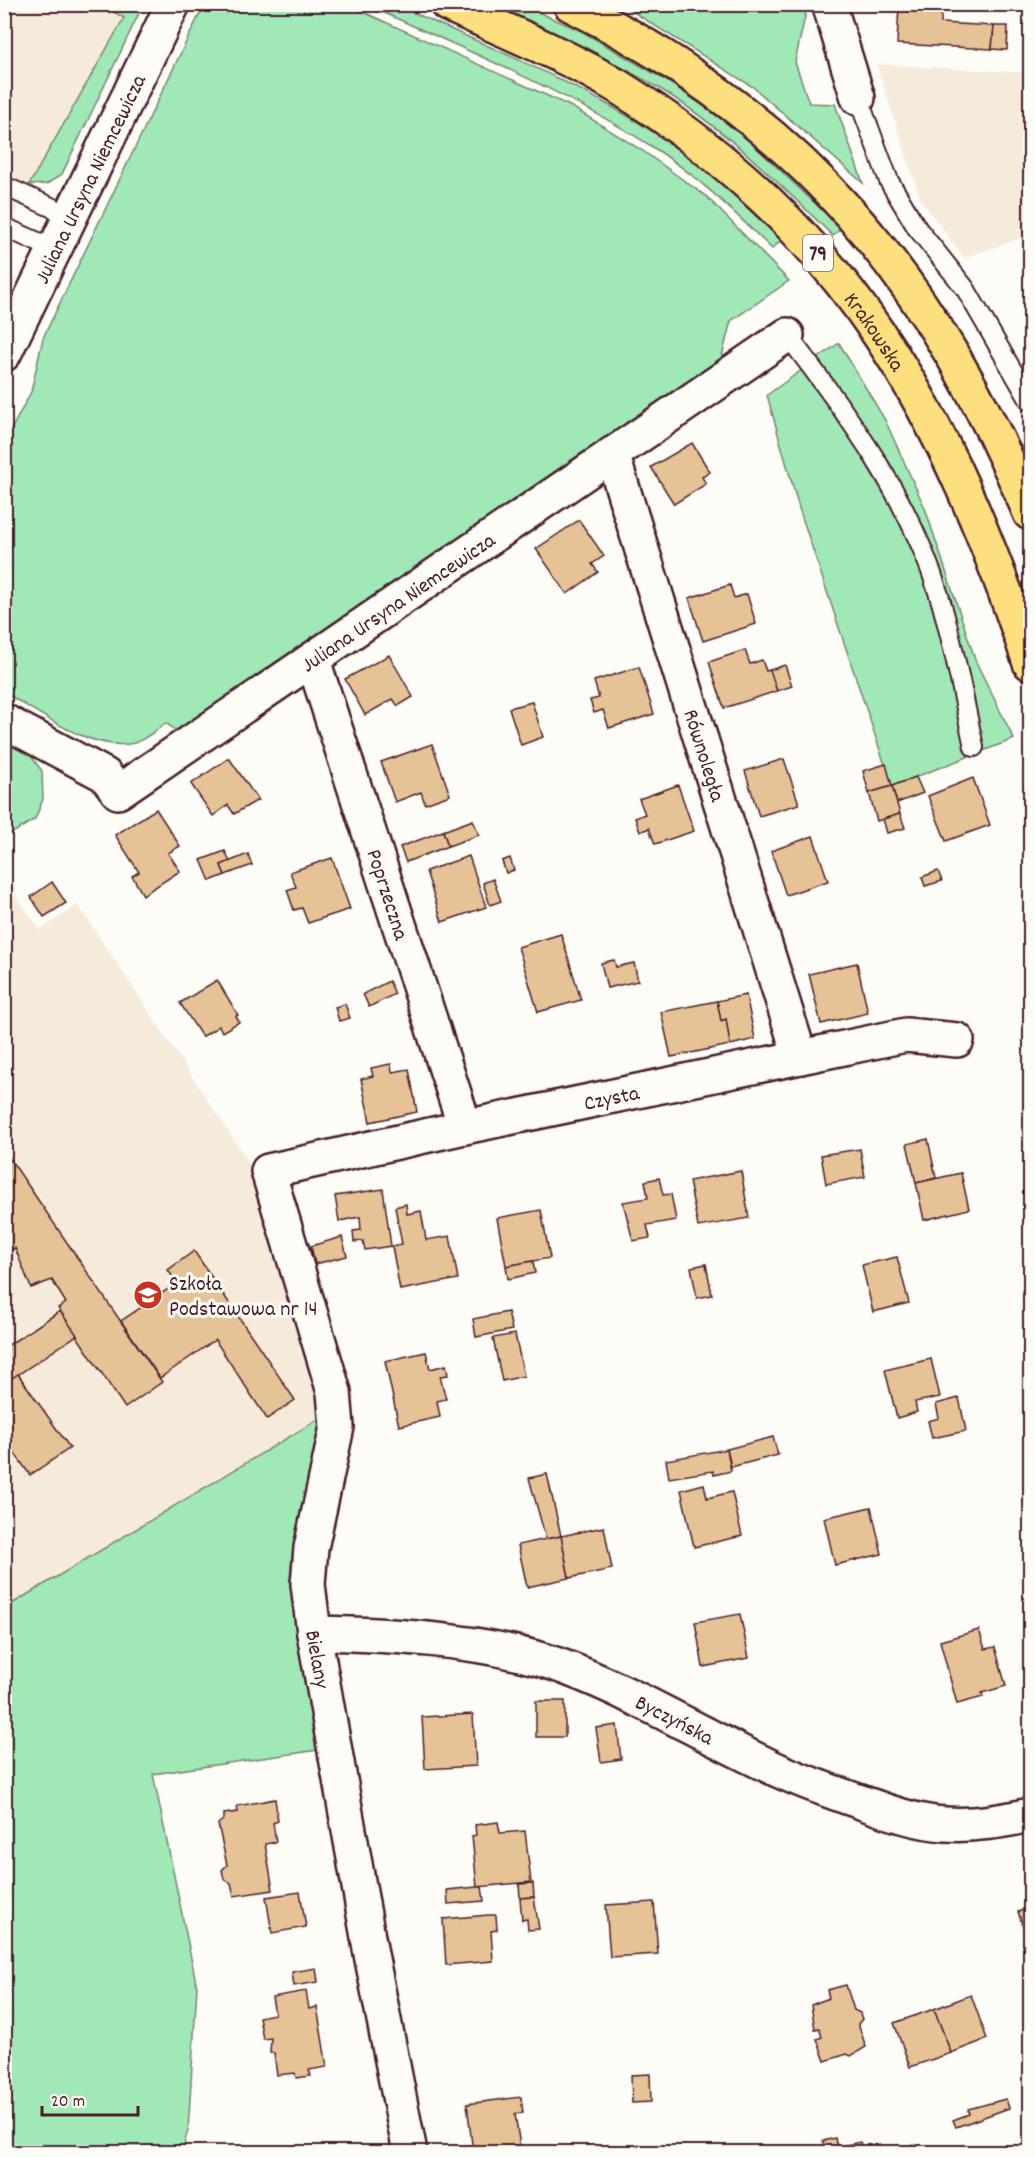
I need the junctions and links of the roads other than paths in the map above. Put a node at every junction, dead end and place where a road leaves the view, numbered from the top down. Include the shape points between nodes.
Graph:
1 (173, 4) edge
2 (447, 4) edge
3 (570, 4) edge
4 (829, 4) edge
5 (858, 98) joint
6 (4, 186) edge
7 (71, 216) junction
8 (4, 227) edge
9 (56, 250) junction
10 (787, 335) joint
11 (4, 354) edge
12 (1030, 401) edge
13 (612, 453) junction
14 (1030, 513) edge
15 (313, 660) junction
16 (1030, 663) edge
17 (4, 721) edge
18 (974, 747) dead end
19 (957, 1040) dead end
20 (800, 1057) junction
21 (465, 1127) junction
22 (268, 1171) joint
23 (314, 1633) junction
24 (1030, 1815) edge
25 (410, 2152) edge

1 - 7 street, Juliana Ursyna Niemcewicza
2 - 16 main road, Krakowska / 79 via 616,86 696,139 756,188 804,237 847,286 914,387 973,508
3 - 14 main road, 79 via 669,59 725,97 808,167 852,214 916,296 965,373
4 - 5 street
5 - 12 lane via 889,181 917,228 965,288
6 - 7 lane
7 - 9 street, Juliana Ursyna Niemcewicza
8 - 9 lane
9 - 11 street, Juliana Ursyna Niemcewicza
10 - 13 street, Juliana Ursyna Niemcewicza
10 - 18 lane via 857,430 910,525 939,594
13 - 15 street, Juliana Ursyna Niemcewicza
13 - 20 street, Równoległa
15 - 17 street, Juliana Ursyna Niemcewicza via 118,792 105,775
15 - 21 street, Poprzeczna
19 - 20 street, Czysta via 906,1035
20 - 21 street, Czysta
21 - 22 street, Czysta
22 - 23 street, Bielany via 334,1392 338,1427 311,1548 308,1584
23 - 24 street, Byczyńska via 388,1634 525,1654 647,1704 775,1769 900,1816 944,1824 993,1823
23 - 25 street, Bielany

